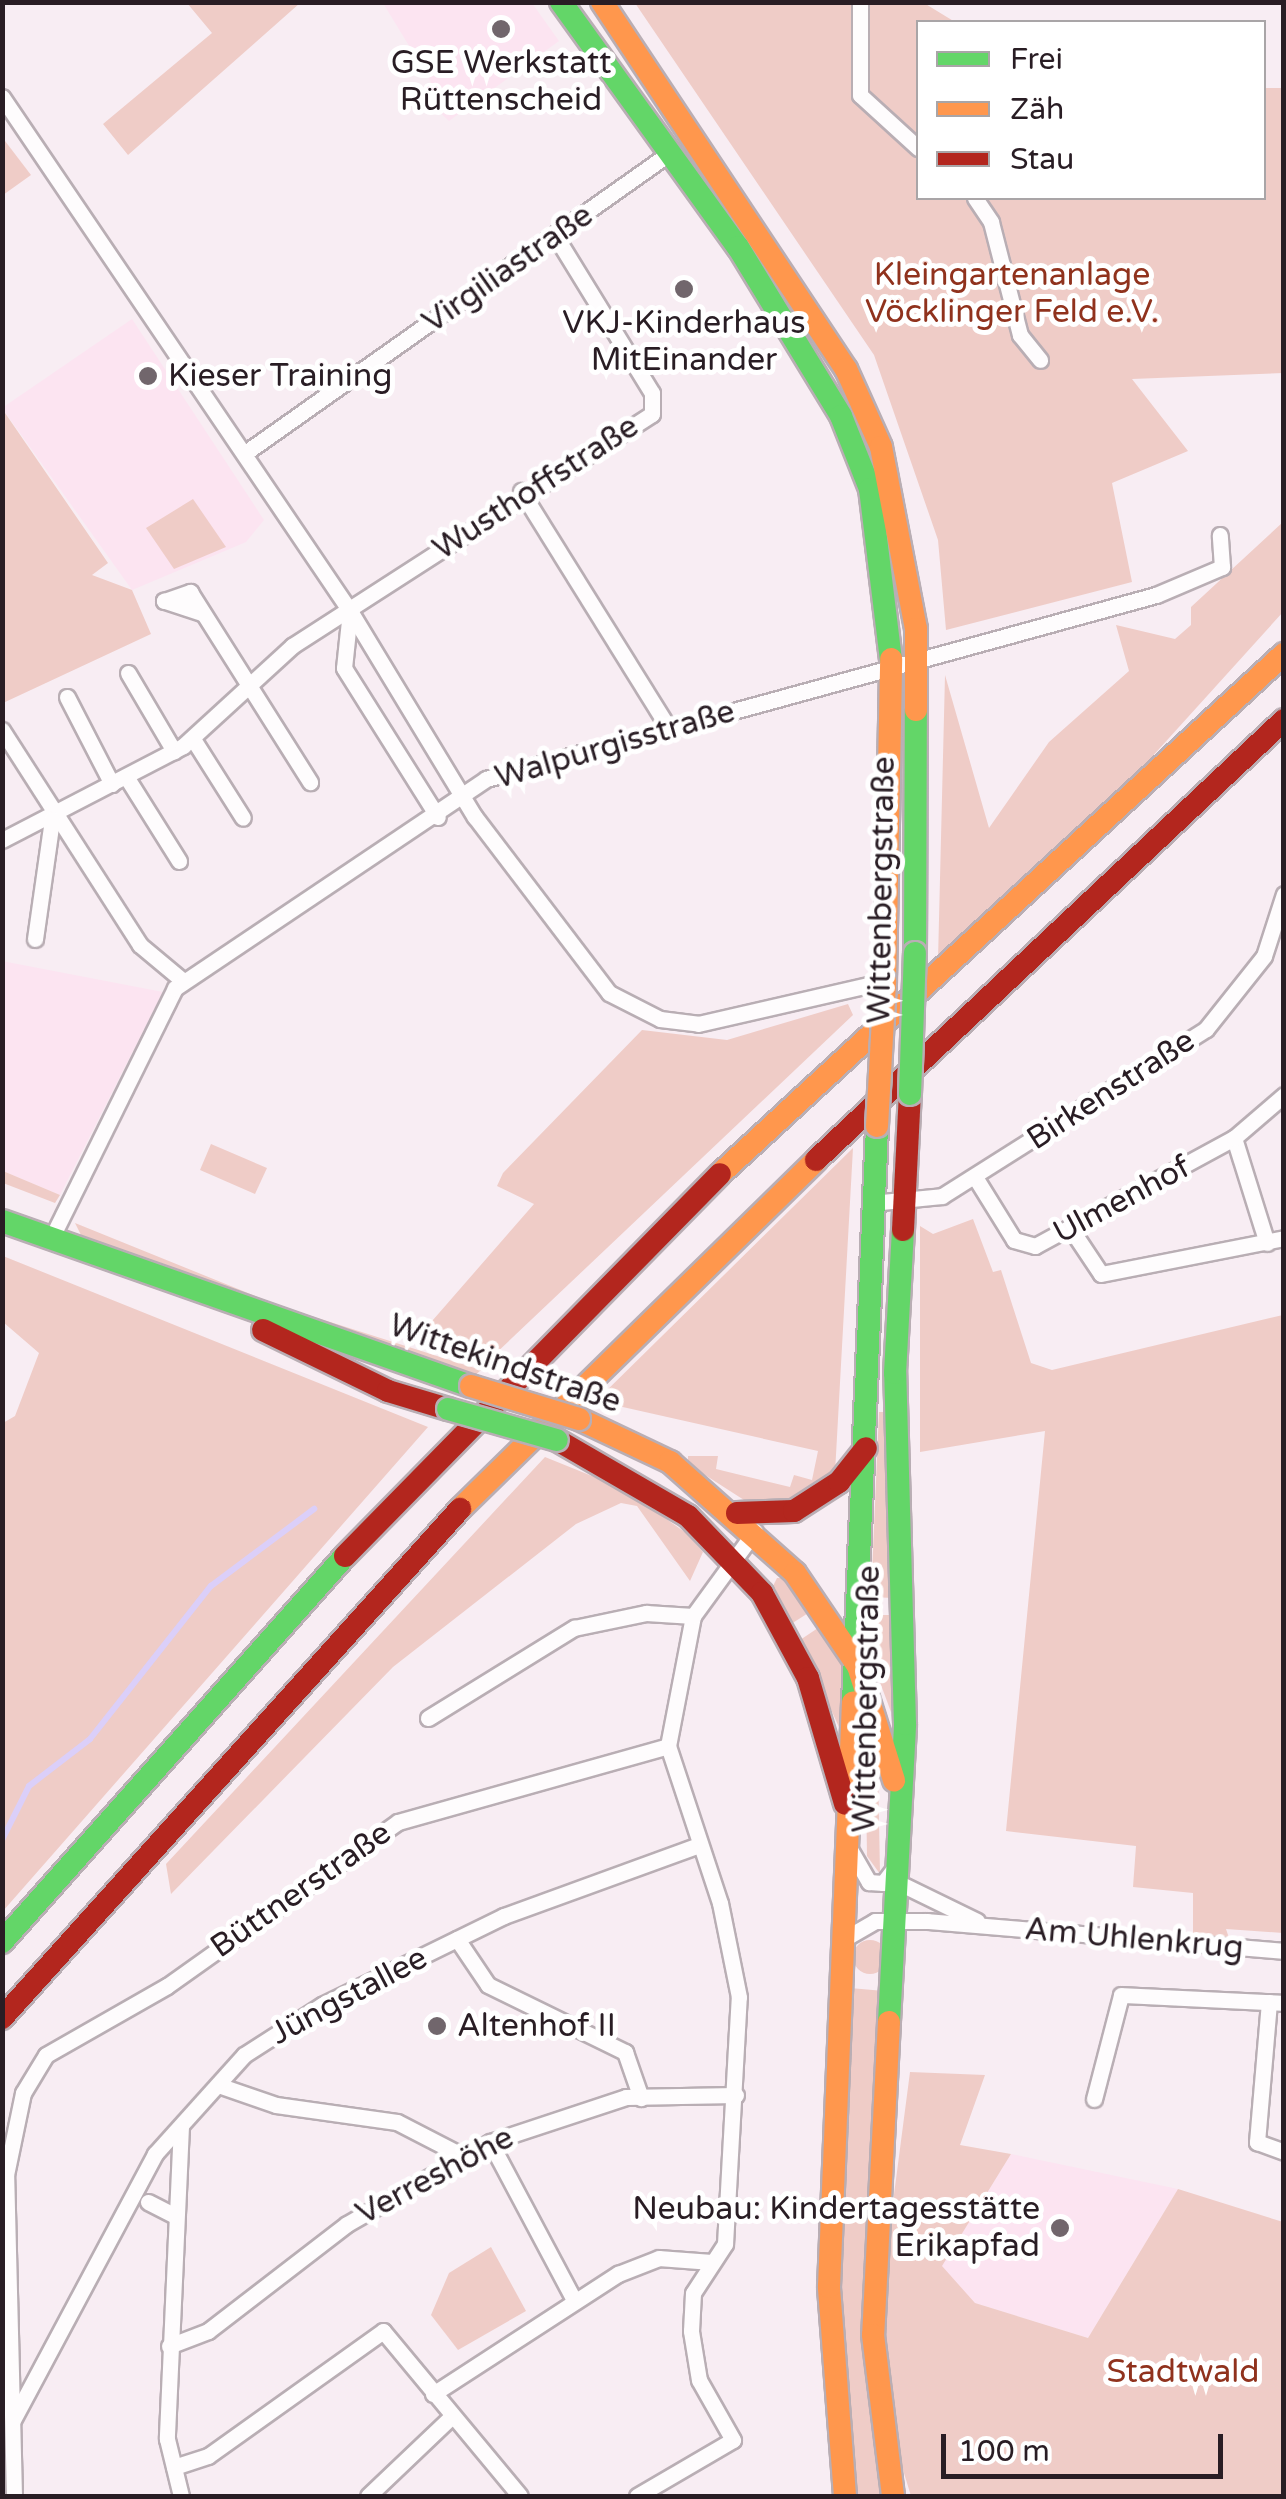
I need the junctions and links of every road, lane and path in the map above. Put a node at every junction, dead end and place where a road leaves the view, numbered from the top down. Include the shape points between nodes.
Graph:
1 (560, 2) edge
2 (602, 2) edge
3 (860, 2) edge
4 (2, 97) edge
5 (916, 146) edge
6 (672, 152) junction
7 (976, 200) edge
8 (556, 236) junction
9 (1040, 360) dead end
10 (245, 452) junction
11 (521, 492) junction
12 (1220, 534) dead end
13 (350, 611) junction
14 (202, 613) dead end
15 (1284, 654) edge
16 (917, 664) junction
17 (890, 668) junction
18 (128, 673) dead end
19 (254, 690) junction
20 (67, 697) dead end
21 (1284, 720) edge
22 (2, 730) edge
23 (670, 730) junction
24 (192, 739) junction
25 (174, 752) junction
26 (120, 781) junction
27 (310, 782) dead end
28 (462, 797) junction
29 (243, 818) dead end
30 (438, 818) junction
31 (52, 819) junction
32 (2, 840) edge
33 (179, 861) dead end
34 (1284, 894) edge
35 (36, 940) dead end
36 (1284, 940) edge
37 (1264, 956) junction
38 (182, 980) junction
39 (885, 981) junction
40 (1284, 1095) edge
41 (1234, 1138) junction
42 (975, 1178) junction
43 (871, 1203) junction
44 (903, 1204) junction
45 (2, 1221) edge
46 (1072, 1232) junction
47 (1284, 1238) edge
48 (50, 1239) junction
49 (1267, 1243) junction
50 (212, 1302) junction
51 (866, 1448) junction
52 (737, 1513) junction
53 (754, 1532) junction
54 (730, 1556) junction
55 (693, 1616) junction
56 (858, 1666) junction
57 (428, 1718) dead end
58 (668, 1746) junction
59 (898, 1797) junction
60 (850, 1837) junction
61 (696, 1846) junction
62 (897, 1872) junction
63 (897, 1920) junction
64 (985, 1926) junction
65 (457, 1939) junction
66 (844, 1939) junction
67 (2, 1942) edge
68 (1284, 1951) edge
69 (1276, 2002) edge
70 (2, 2018) edge
71 (218, 2085) junction
72 (736, 2095) junction
73 (641, 2098) junction
74 (1094, 2099) dead end
75 (181, 2126) junction
76 (490, 2142) junction
77 (1284, 2152) edge
78 (461, 2155) junction
79 (148, 2202) dead end
80 (173, 2215) junction
81 (712, 2262) junction
82 (573, 2298) junction
83 (169, 2346) junction
84 (433, 2394) junction
85 (450, 2418) junction
86 (12, 2424) junction
87 (174, 2467) junction
88 (14, 2496) edge
89 (181, 2496) edge
90 (368, 2496) edge
91 (520, 2496) edge
92 (638, 2496) edge
93 (845, 2496) edge
94 (892, 2496) edge

1 - 6 main road, Wittenbergstraße
2 - 16 main road, Wittenbergstraße via 846,368 898,503
3 - 5 street via 860,96
4 - 10 street
6 - 8 street, Virgiliastraße
6 - 17 main road, Wittenbergstraße via 851,436 882,544
7 - 9 street via 991,222 1020,335
8 - 10 street, Virgiliastraße
8 - 11 street, Wusthoffstraße via 655,409
10 - 13 street
11 - 13 street, Wusthoffstraße
11 - 23 street
12 - 16 street, Walpurgisstraße via 1222,566 1212,576
13 - 19 street, Wusthoffstraße via 292,646
13 - 28 street
13 - 30 street via 344,668
14 - 19 street
15 - 67 main road via 683,1208 329,1572
16 - 17 street, Walpurgisstraße
16 - 44 main road, Wittenbergstraße, bridge via 915,953
17 - 23 street, Walpurgisstraße
17 - 39 main road, Wittenbergstraße
18 - 25 street
19 - 24 street, Wusthoffstraße
19 - 27 street
20 - 26 street
21 - 70 main road via 590,1373 330,1645
22 - 31 street
23 - 28 street, Walpurgisstraße via 486,779
24 - 25 street, Wusthoffstraße
24 - 29 street
25 - 26 street, Wusthoffstraße
26 - 31 street, Wusthoffstraße
26 - 33 street
28 - 30 street, Walpurgisstraße
28 - 39 street via 586,969 609,993 660,1019 730,1020
30 - 38 street, Walpurgisstraße
31 - 32 street, Wusthoffstraße
31 - 35 street
31 - 38 street via 140,946
34 - 37 street, Birkenstraße
36 - 37 street
37 - 42 street, Birkenstraße via 1206,1029
38 - 48 street
39 - 43 main road, Wittenbergstraße, bridge
40 - 41 street, Ulmenhof
41 - 46 street, Ulmenhof
41 - 49 street
42 - 44 street, Birkenstraße
42 - 46 street, Ulmenhof via 1023,1245
43 - 44 street, Birkenstraße
43 - 51 main road, Wittenbergstraße
44 - 59 main road, Wittenbergstraße
45 - 48 main road, Wittekindstraße
46 - 49 street via 1101,1274
47 - 49 street
48 - 50 main road, Wittekindstraße
50 - 52 main road, Wittekindstraße, bridge via 579,1419 670,1462
50 - 54 main road, Wittekindstraße, bridge via 330,1366 556,1440 646,1487
51 - 52 main road via 839,1482 794,1511
51 - 56 main road, Wittenbergstraße
52 - 53 main road, Wittekindstraße
53 - 54 street
53 - 56 main road, Wittekindstraße via 828,1611
54 - 55 street
54 - 60 main road, Wittekindstraße via 762,1593 808,1678
55 - 57 street via 646,1613 574,1628
55 - 58 street
56 - 59 main road, Wittekindstraße
56 - 60 main road, Wittenbergstraße
58 - 61 street
58 - 86 street, Büttnerstraße via 398,1822 167,1986 65,2040 22,2093 6,2175
59 - 62 main road, Wittenbergstraße
60 - 62 street, Wittenbergstraße via 869,1882 883,1883
60 - 66 main road, Wittenbergstraße
61 - 65 street, Jüngstallee
61 - 72 street via 734,1964
62 - 63 main road, Wittenbergstraße
62 - 64 street, Am Uhlenkrug
63 - 64 street, Am Uhlenkrug
63 - 66 street, Am Uhlenkrug
63 - 94 main road, Wittenbergstraße via 873,2335
64 - 68 street, Am Uhlenkrug
65 - 71 street, Jüngstallee via 322,2005 244,2055
65 - 73 street via 488,1985 625,2052
66 - 93 main road, Wittenbergstraße via 829,2342
69 - 74 street via 1121,1995
69 - 77 street via 1257,2142
71 - 75 street, Jüngstallee
71 - 78 street via 276,2105 397,2122
72 - 73 street, Verreshöhe
72 - 81 street via 725,2244
73 - 76 street, Verreshöhe via 552,2116
75 - 80 street
75 - 86 street, Jüngstallee via 132,2193
76 - 78 street, Verreshöhe
76 - 82 street
78 - 83 street, Verreshöhe via 347,2224 208,2331
79 - 80 street
80 - 83 street
81 - 82 street via 659,2258
81 - 92 street via 693,2294 691,2331 699,2380 733,2440
82 - 84 street
83 - 87 street
84 - 85 street
84 - 87 street via 390,2335 376,2332 208,2456
85 - 90 street
85 - 91 street
86 - 88 street
87 - 89 street

